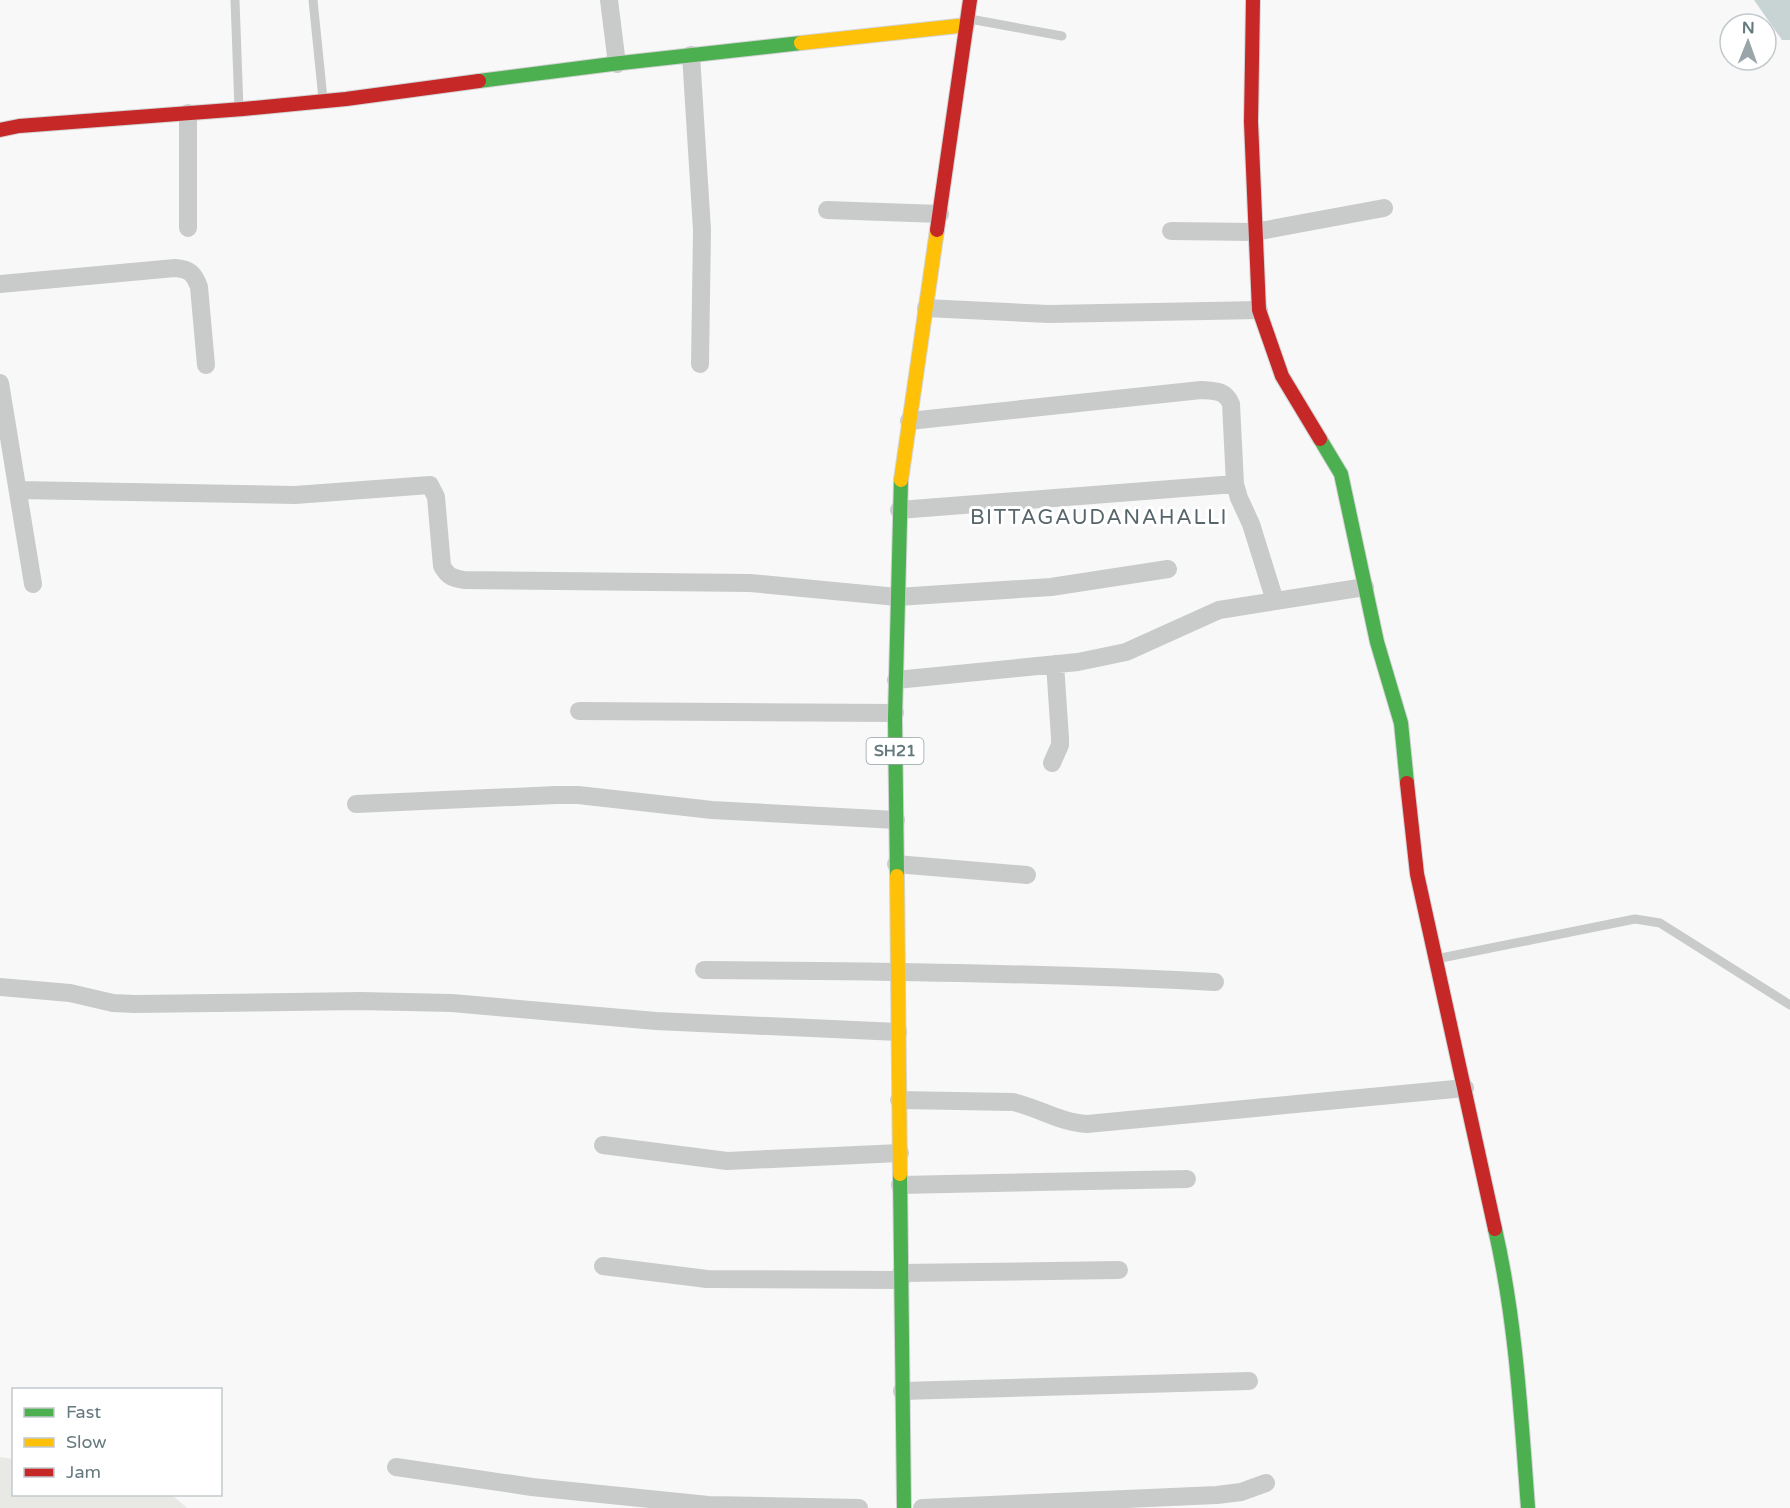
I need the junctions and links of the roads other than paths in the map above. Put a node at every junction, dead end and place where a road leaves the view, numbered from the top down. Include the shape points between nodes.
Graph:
1 (235, 0) edge
2 (313, 0) edge
3 (609, 0) edge
4 (970, 0) edge
5 (1253, 0) edge
6 (967, 22) junction
7 (1062, 36) dead end
8 (691, 55) junction
9 (617, 64) junction
10 (323, 101) junction
11 (238, 110) junction
12 (188, 114) junction
13 (0, 130) edge
14 (1384, 207) dead end
15 (827, 210) dead end
16 (940, 214) junction
17 (188, 228) dead end
18 (1171, 231) dead end
19 (1255, 232) junction
20 (0, 284) edge
21 (926, 308) junction
22 (1258, 310) junction
23 (700, 364) dead end
24 (206, 365) dead end
25 (0, 383) edge
26 (909, 422) junction
27 (1235, 484) junction
28 (18, 490) junction
29 (899, 510) junction
30 (1168, 569) dead end
31 (33, 584) dead end
32 (1365, 587) junction
33 (897, 597) junction
34 (1275, 601) junction
35 (1055, 664) junction
36 (896, 680) junction
37 (579, 711) dead end
38 (895, 713) junction
39 (1052, 763) dead end
40 (356, 804) dead end
41 (896, 820) junction
42 (896, 864) junction
43 (1027, 875) dead end
44 (1436, 958) junction
45 (704, 970) dead end
46 (897, 971) junction
47 (1215, 982) dead end
48 (0, 987) edge
49 (1790, 1005) edge
50 (898, 1032) junction
51 (1465, 1088) junction
52 (899, 1100) junction
53 (603, 1145) dead end
54 (900, 1153) junction
55 (1187, 1179) dead end
56 (900, 1185) junction
57 (603, 1266) dead end
58 (1119, 1270) dead end
59 (901, 1276) junction
60 (1249, 1381) dead end
61 (902, 1391) junction
62 (396, 1467) dead end
63 (1266, 1483) dead end
64 (859, 1508) edge
65 (904, 1508) edge
66 (922, 1508) edge
67 (1528, 1508) edge

1 - 11 lane
2 - 10 lane
3 - 9 street
4 - 6 street, SH21
5 - 19 street via 1251,122
6 - 7 lane
6 - 8 street
6 - 16 street, SH21
8 - 9 street
8 - 23 street via 702,230
9 - 10 street
10 - 11 street
11 - 12 street
12 - 13 street
12 - 17 street
14 - 19 street
15 - 16 street
16 - 21 street, SH21
18 - 19 street
19 - 22 street
20 - 24 street via 186,269 195,276 199,287
21 - 22 street via 1049,315
21 - 26 street, SH21
22 - 32 street via 1282,376 1341,474
25 - 28 street
26 - 27 street via 1218,391 1228,396 1231,404
26 - 29 street, SH21
27 - 29 street
27 - 34 street
28 - 31 street
28 - 33 street via 295,495 422,484 430,485 436,497 442,566 453,578 750,583
29 - 33 street, SH21
30 - 33 street via 1051,587
32 - 34 street
32 - 44 street via 1378,648 1401,723 1416,865
33 - 36 street, SH21
34 - 35 street via 1219,610 1126,652
35 - 36 street
35 - 39 street via 1060,745
36 - 38 street, SH21
37 - 38 street
38 - 41 street, SH21
40 - 41 street via 556,795 712,810
41 - 42 street, SH21
42 - 43 street
42 - 46 street, SH21
44 - 49 lane via 1635,919 1648,920 1660,923
44 - 51 street
45 - 46 street
46 - 47 street
46 - 50 street, SH21
48 - 50 street via 70,993 113,1003 452,1003 656,1021
50 - 52 street, SH21
51 - 52 street via 1087,1124 1071,1123 1013,1102
51 - 67 street via 1505,1273
52 - 54 street, SH21
53 - 54 street via 727,1161
54 - 56 street, SH21
55 - 56 street
56 - 59 street, SH21
57 - 59 street via 707,1279
58 - 59 street
59 - 61 street, SH21
60 - 61 street
61 - 65 street, SH21
62 - 64 street via 532,1487 708,1505
63 - 66 street via 1217,1495

